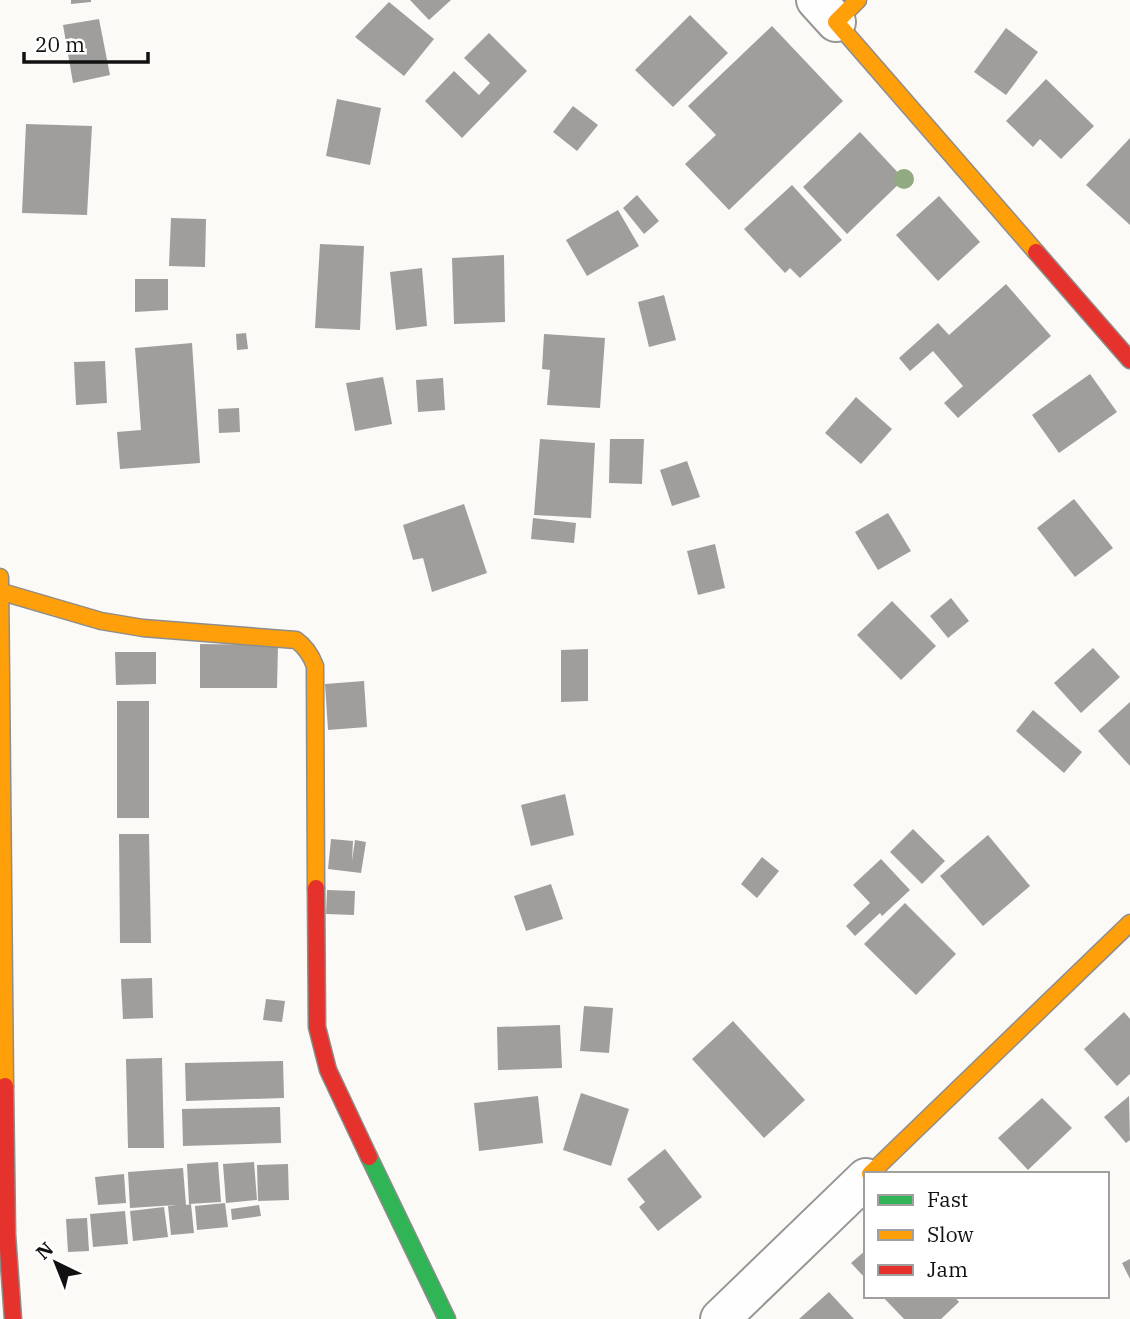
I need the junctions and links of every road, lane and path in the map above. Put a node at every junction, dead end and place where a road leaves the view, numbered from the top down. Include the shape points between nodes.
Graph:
1 (837, 7) edge
2 (1126, 348) edge
3 (1, 585) edge
4 (1130, 923) edge
5 (872, 1172) edge
6 (864, 1180) edge
7 (4, 1236) edge
8 (13, 1319) edge
9 (447, 1319) edge
10 (720, 1319) edge

1 - 2 street
3 - 7 street
3 - 9 street via 102,621 296,640 312,655 317,1027 328,1070
4 - 5 street
6 - 10 street
7 - 8 street

